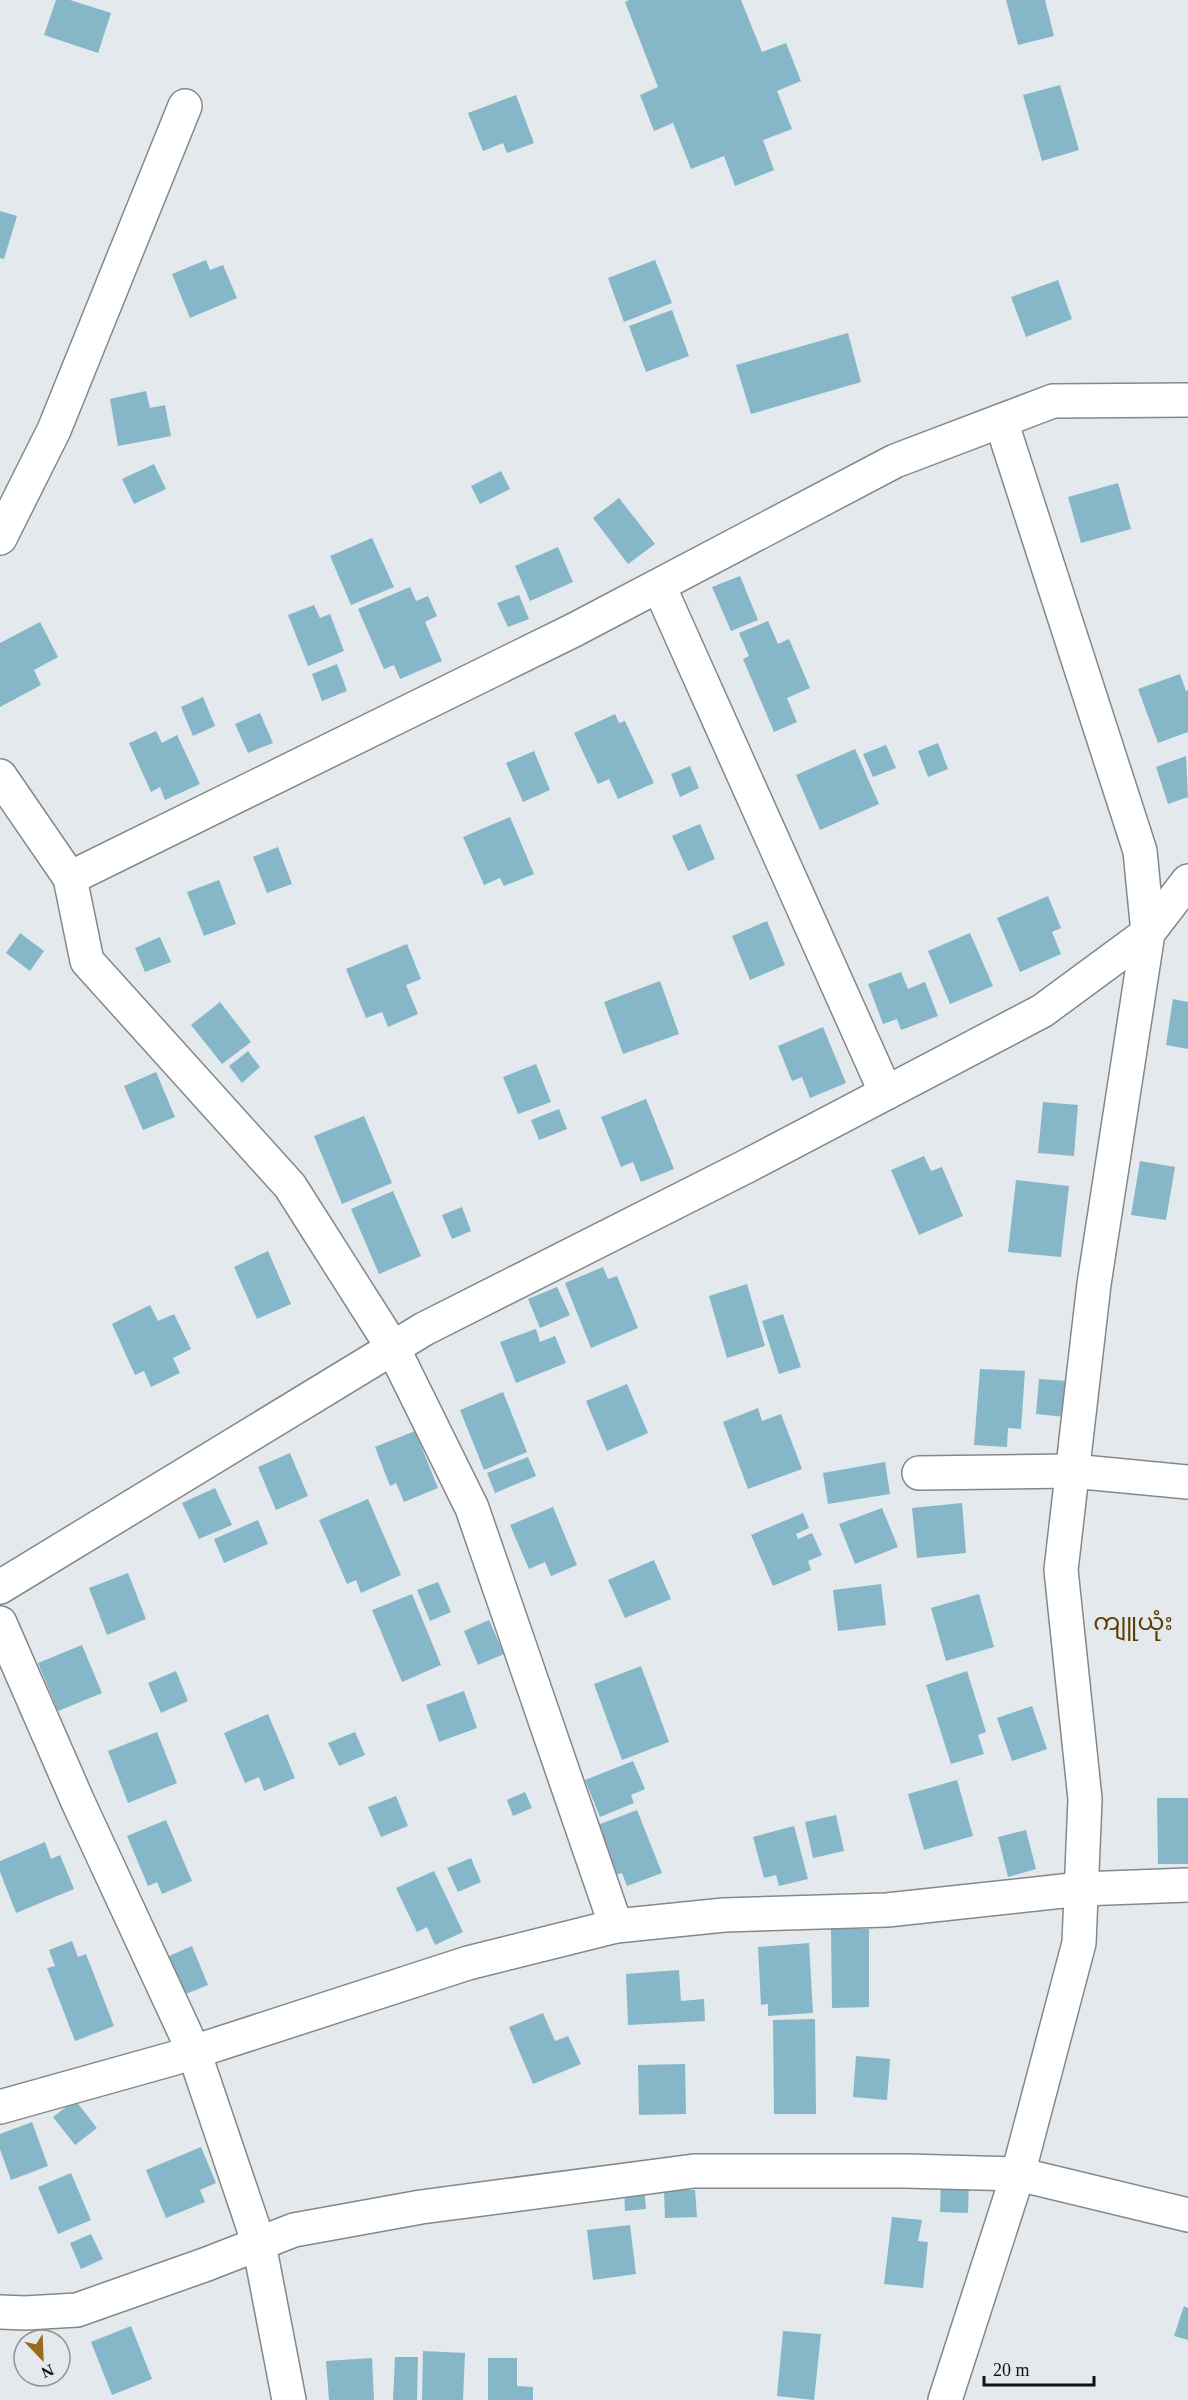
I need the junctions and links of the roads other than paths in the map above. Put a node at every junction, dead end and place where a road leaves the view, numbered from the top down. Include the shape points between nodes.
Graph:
1 (185, 106) dead end
2 (1188, 400) edge
3 (1001, 421) junction
4 (0, 538) edge
5 (659, 586) junction
6 (0, 776) edge
7 (70, 879) junction
8 (1188, 881) edge
9 (1148, 933) junction
10 (886, 1093) junction
11 (393, 1348) junction
12 (1072, 1471) junction
13 (919, 1473) dead end
14 (1188, 1482) edge
15 (0, 1587) edge
16 (0, 1623) edge
17 (1188, 1885) edge
18 (1082, 1889) junction
19 (616, 1926) junction
20 (194, 2052) junction
21 (0, 2107) edge
22 (1018, 2174) junction
23 (1188, 2215) edge
24 (259, 2244) junction
25 (0, 2312) edge
26 (289, 2400) edge
27 (945, 2400) edge

1 - 4 street via 54,430
2 - 3 street via 1053,401
3 - 5 street via 895,461
3 - 9 street via 1140,851
5 - 7 street
5 - 10 street
6 - 7 street
7 - 11 street via 87,961 290,1185
8 - 9 street
9 - 10 street via 1042,1011
9 - 12 street via 1094,1284
10 - 11 street
11 - 15 street
11 - 19 street via 472,1508
12 - 13 street
12 - 14 street
12 - 18 street via 1061,1570 1085,1799
16 - 20 street
17 - 18 street
18 - 19 street via 887,1910 724,1915
18 - 22 street via 1079,1943
19 - 20 street via 468,1963
20 - 21 street
20 - 24 street
22 - 23 street
22 - 24 street via 694,2171 421,2207 294,2230
22 - 27 street
24 - 25 street via 77,2310
24 - 26 street

